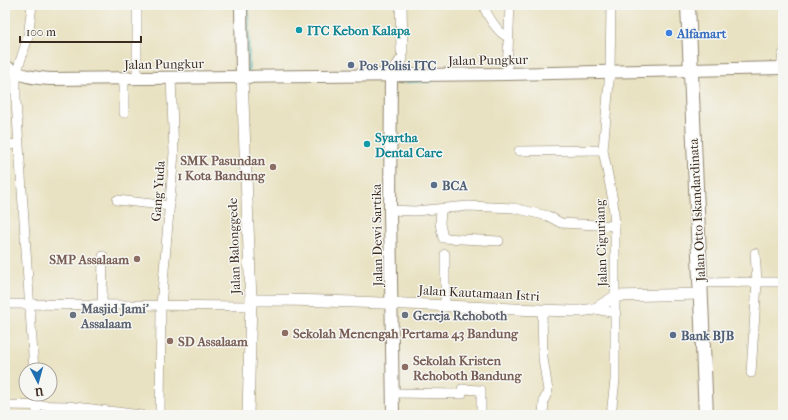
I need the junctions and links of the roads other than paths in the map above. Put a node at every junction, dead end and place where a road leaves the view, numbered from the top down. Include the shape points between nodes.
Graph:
1 (32, 5) edge
2 (137, 5) edge
3 (241, 5) edge
4 (402, 5) edge
5 (484, 5) edge
6 (510, 5) edge
7 (610, 5) edge
8 (688, 5) edge
9 (508, 37) junction
10 (783, 54) edge
11 (5, 66) edge
12 (782, 68) edge
13 (690, 70) junction
14 (610, 71) junction
15 (16, 74) junction
16 (507, 74) junction
17 (391, 75) junction
18 (242, 76) junction
19 (137, 78) junction
20 (171, 78) junction
21 (124, 79) junction
22 (124, 113) dead end
23 (5, 144) edge
24 (18, 144) junction
25 (603, 150) junction
26 (519, 151) dead end
27 (117, 200) dead end
28 (170, 206) junction
29 (441, 209) junction
30 (390, 210) junction
31 (615, 226) junction
32 (499, 241) dead end
33 (755, 252) dead end
34 (445, 254) dead end
35 (104, 256) dead end
36 (757, 282) junction
37 (783, 282) edge
38 (701, 288) junction
39 (616, 296) junction
40 (392, 302) junction
41 (251, 303) junction
42 (5, 304) edge
43 (30, 304) junction
44 (102, 305) junction
45 (161, 306) junction
46 (445, 307) junction
47 (595, 309) junction
48 (542, 310) junction
49 (616, 313) junction
50 (34, 362) edge
51 (751, 372) dead end
52 (393, 393) junction
53 (36, 405) junction
54 (5, 406) edge
55 (125, 414) edge
56 (37, 415) edge
57 (140, 415) edge
58 (160, 415) edge
59 (248, 415) edge
60 (393, 415) edge
61 (481, 415) edge
62 (543, 415) edge
63 (611, 415) edge
64 (706, 415) edge

1 - 15 street via 28,37
2 - 19 street
3 - 18 main road
4 - 17 street via 402,55
5 - 9 street via 486,13 502,34
6 - 9 street
7 - 14 street, Jalan Ciguriang
8 - 13 main road, Jalan Otto Iskandardinata
9 - 16 street
10 - 12 street
11 - 15 main road, Jalan Pungkur
12 - 13 main road, Jalan Pungkur
13 - 14 main road, Jalan Pungkur
13 - 38 main road, Jalan Otto Iskandardinata
14 - 16 main road, Jalan Pungkur
14 - 25 street, Jalan Ciguriang
15 - 21 main road, Jalan Pungkur via 43,79
15 - 24 street
16 - 17 main road, Jalan Pungkur
17 - 18 main road, Jalan Pungkur
17 - 30 main road, Jalan Dewi Sartika
18 - 20 main road, Jalan Pungkur
18 - 41 street, Jalan Balonggede
19 - 20 main road, Jalan Pungkur
19 - 21 main road, Jalan Pungkur
20 - 28 street, Gang Yuda via 174,153
21 - 22 street
23 - 24 street
24 - 43 street
25 - 26 street
25 - 31 street, Jalan Ciguriang
27 - 28 street
28 - 45 street, Gang Yuda
29 - 30 street
29 - 31 street via 468,206 514,208 548,216 561,223
29 - 32 street via 440,224 443,238
30 - 40 main road, Jalan Dewi Sartika
31 - 39 street, Jalan Ciguriang
33 - 36 street
34 - 46 street
35 - 44 street
36 - 37 street
36 - 38 street
36 - 51 street
38 - 39 street
38 - 64 main road, Jalan Otto Iskandardinata
39 - 47 street, Jalan Kautamaan Istri
39 - 49 street, Jalan Ciguriang
40 - 41 street, Jalan Kautamaan Istri via 307,300
40 - 46 street, Jalan Kautamaan Istri
40 - 52 main road, Jalan Dewi Sartika
41 - 45 street
41 - 59 street, Jalan Balonggede
42 - 43 street
43 - 44 street
43 - 50 street
44 - 45 street
45 - 58 street, Gang Yuda
46 - 48 street, Jalan Kautamaan Istri
47 - 48 street, Jalan Kautamaan Istri
47 - 49 street
48 - 62 street via 543,358 548,391 544,400
49 - 63 street, Jalan Ciguriang via 615,380
52 - 60 main road, Jalan Dewi Sartika
52 - 61 street via 462,394 462,389 481,390
53 - 54 street
53 - 55 street
53 - 56 street
55 - 57 street

